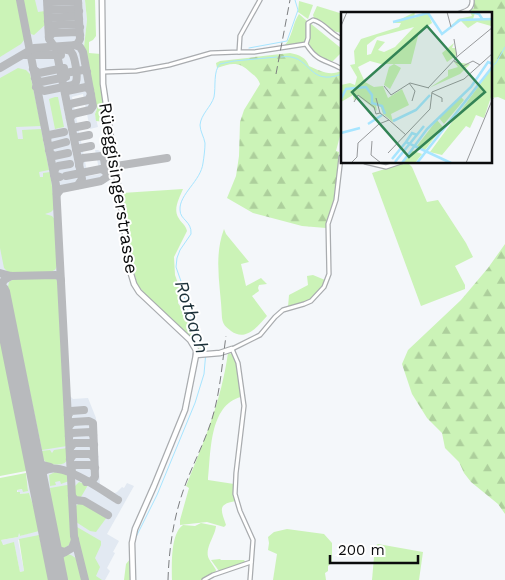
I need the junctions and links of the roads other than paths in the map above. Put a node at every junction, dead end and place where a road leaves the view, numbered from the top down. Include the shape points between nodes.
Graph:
1 (102, 0) edge
2 (260, 0) edge
3 (472, 0) edge
4 (462, 12) edge
5 (341, 38) edge
6 (306, 44) junction
7 (239, 52) junction
8 (341, 69) edge
9 (103, 72) junction
10 (341, 157) edge
11 (374, 164) edge
12 (395, 164) edge
13 (232, 349) junction
14 (196, 355) junction
15 (251, 562) junction
16 (133, 580) edge
17 (204, 580) edge
18 (250, 580) edge

1 - 9 main road, Rüeggisingerstrasse
2 - 7 street via 240,36
3 - 4 street via 470,9
5 - 6 street via 313,20 308,22
6 - 7 street
6 - 8 street via 312,54
7 - 9 street via 211,54 136,71
9 - 14 main road, Rüeggisingerstrasse via 134,284 145,299 190,340
10 - 13 street via 336,200 328,224 329,274 324,287 304,304 283,310 260,335
11 - 12 street via 386,167
13 - 14 main road
13 - 15 street via 238,363 244,406 236,494 253,540
14 - 16 main road via 185,410 133,534
15 - 17 street
15 - 18 street

